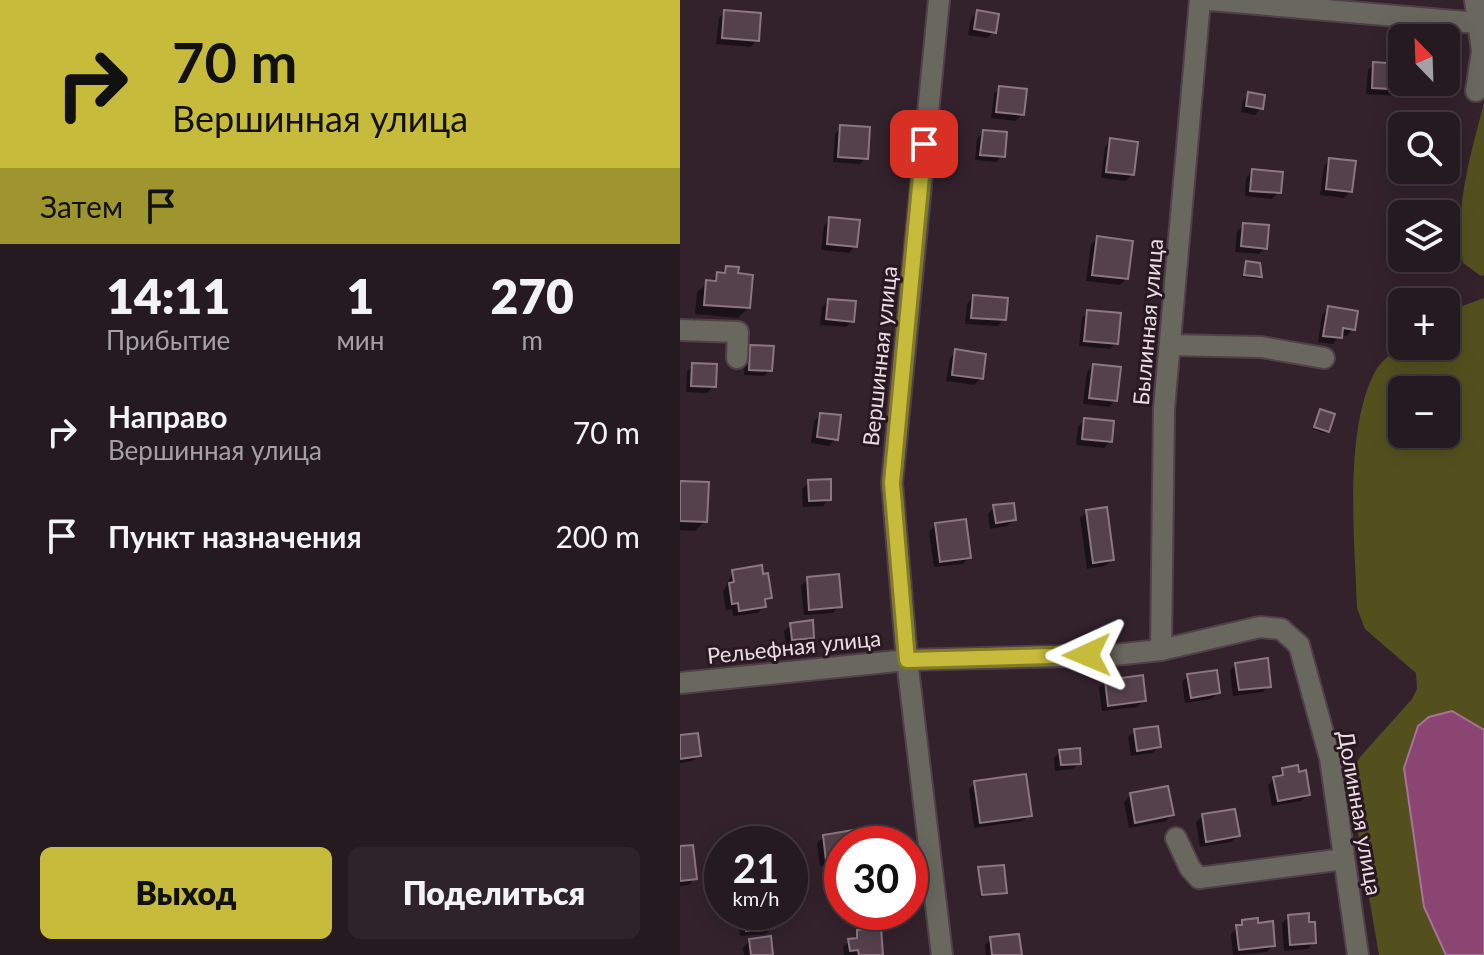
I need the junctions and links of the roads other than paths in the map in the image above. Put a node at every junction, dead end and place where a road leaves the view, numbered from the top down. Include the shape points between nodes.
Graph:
1 (939, 0) edge
2 (1200, 0) edge
3 (1210, 0) edge
4 (1475, 0) edge
5 (1478, 23) junction
6 (1476, 91) dead end
7 (680, 330) edge
8 (1170, 345) junction
9 (737, 358) dead end
10 (1324, 358) dead end
11 (1292, 635) joint
12 (1161, 650) junction
13 (907, 660) junction
14 (680, 683) edge
15 (1176, 838) dead end
16 (1344, 859) junction
17 (942, 955) edge
18 (1358, 955) edge

1 - 13 street, Вершинная улица via 892,472
2 - 8 street, Былинная улица
3 - 5 street
4 - 5 street
5 - 6 street via 1482,51
7 - 9 street via 738,332
8 - 10 street via 1261,347
8 - 12 street, Былинная улица via 1162,473
11 - 12 street, Рельефная улица via 1260,627
11 - 16 street, Долинная улица via 1330,758
12 - 13 street, Рельефная улица
13 - 14 street, Рельефная улица
13 - 17 street, Вершинная улица
15 - 16 street via 1199,878
16 - 18 street, Долинная улица

